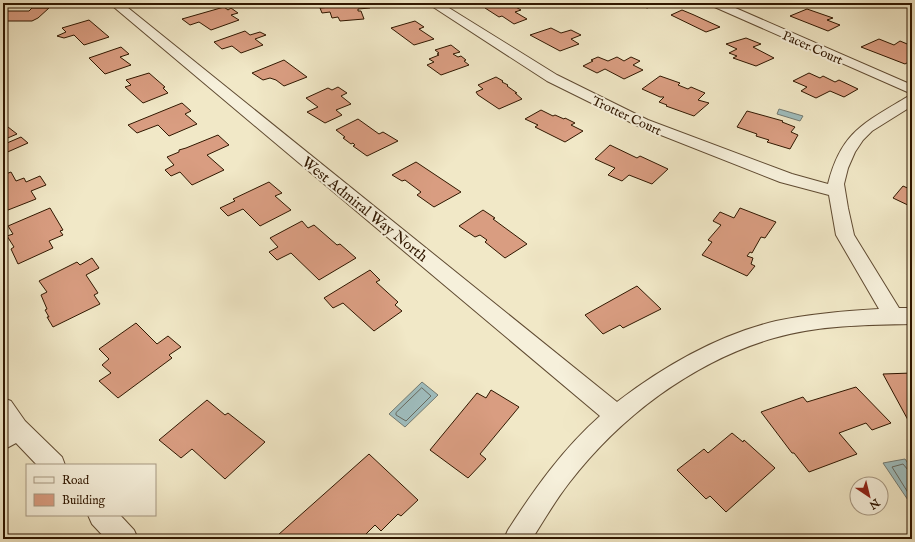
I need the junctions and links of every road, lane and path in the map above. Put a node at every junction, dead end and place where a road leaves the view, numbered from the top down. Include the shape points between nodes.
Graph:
1 (115, 3) edge
2 (433, 3) edge
3 (714, 3) edge
4 (912, 90) edge
5 (912, 100) edge
6 (837, 192) junction
7 (902, 316) edge
8 (3, 408) edge
9 (616, 415) junction
10 (10, 433) edge
11 (52, 464) edge
12 (103, 516) edge
13 (125, 539) edge
14 (517, 539) edge

1 - 9 street, West Admiral Way North
2 - 6 street, Trotter Court via 552,78 643,123 786,178
3 - 4 street, Pacer Court
5 - 6 street via 867,128 858,137 847,151 840,168
6 - 7 street via 845,235
7 - 9 street via 822,322 780,329 722,349 691,363
8 - 10 street
9 - 14 street via 560,474
10 - 11 street
12 - 13 street

